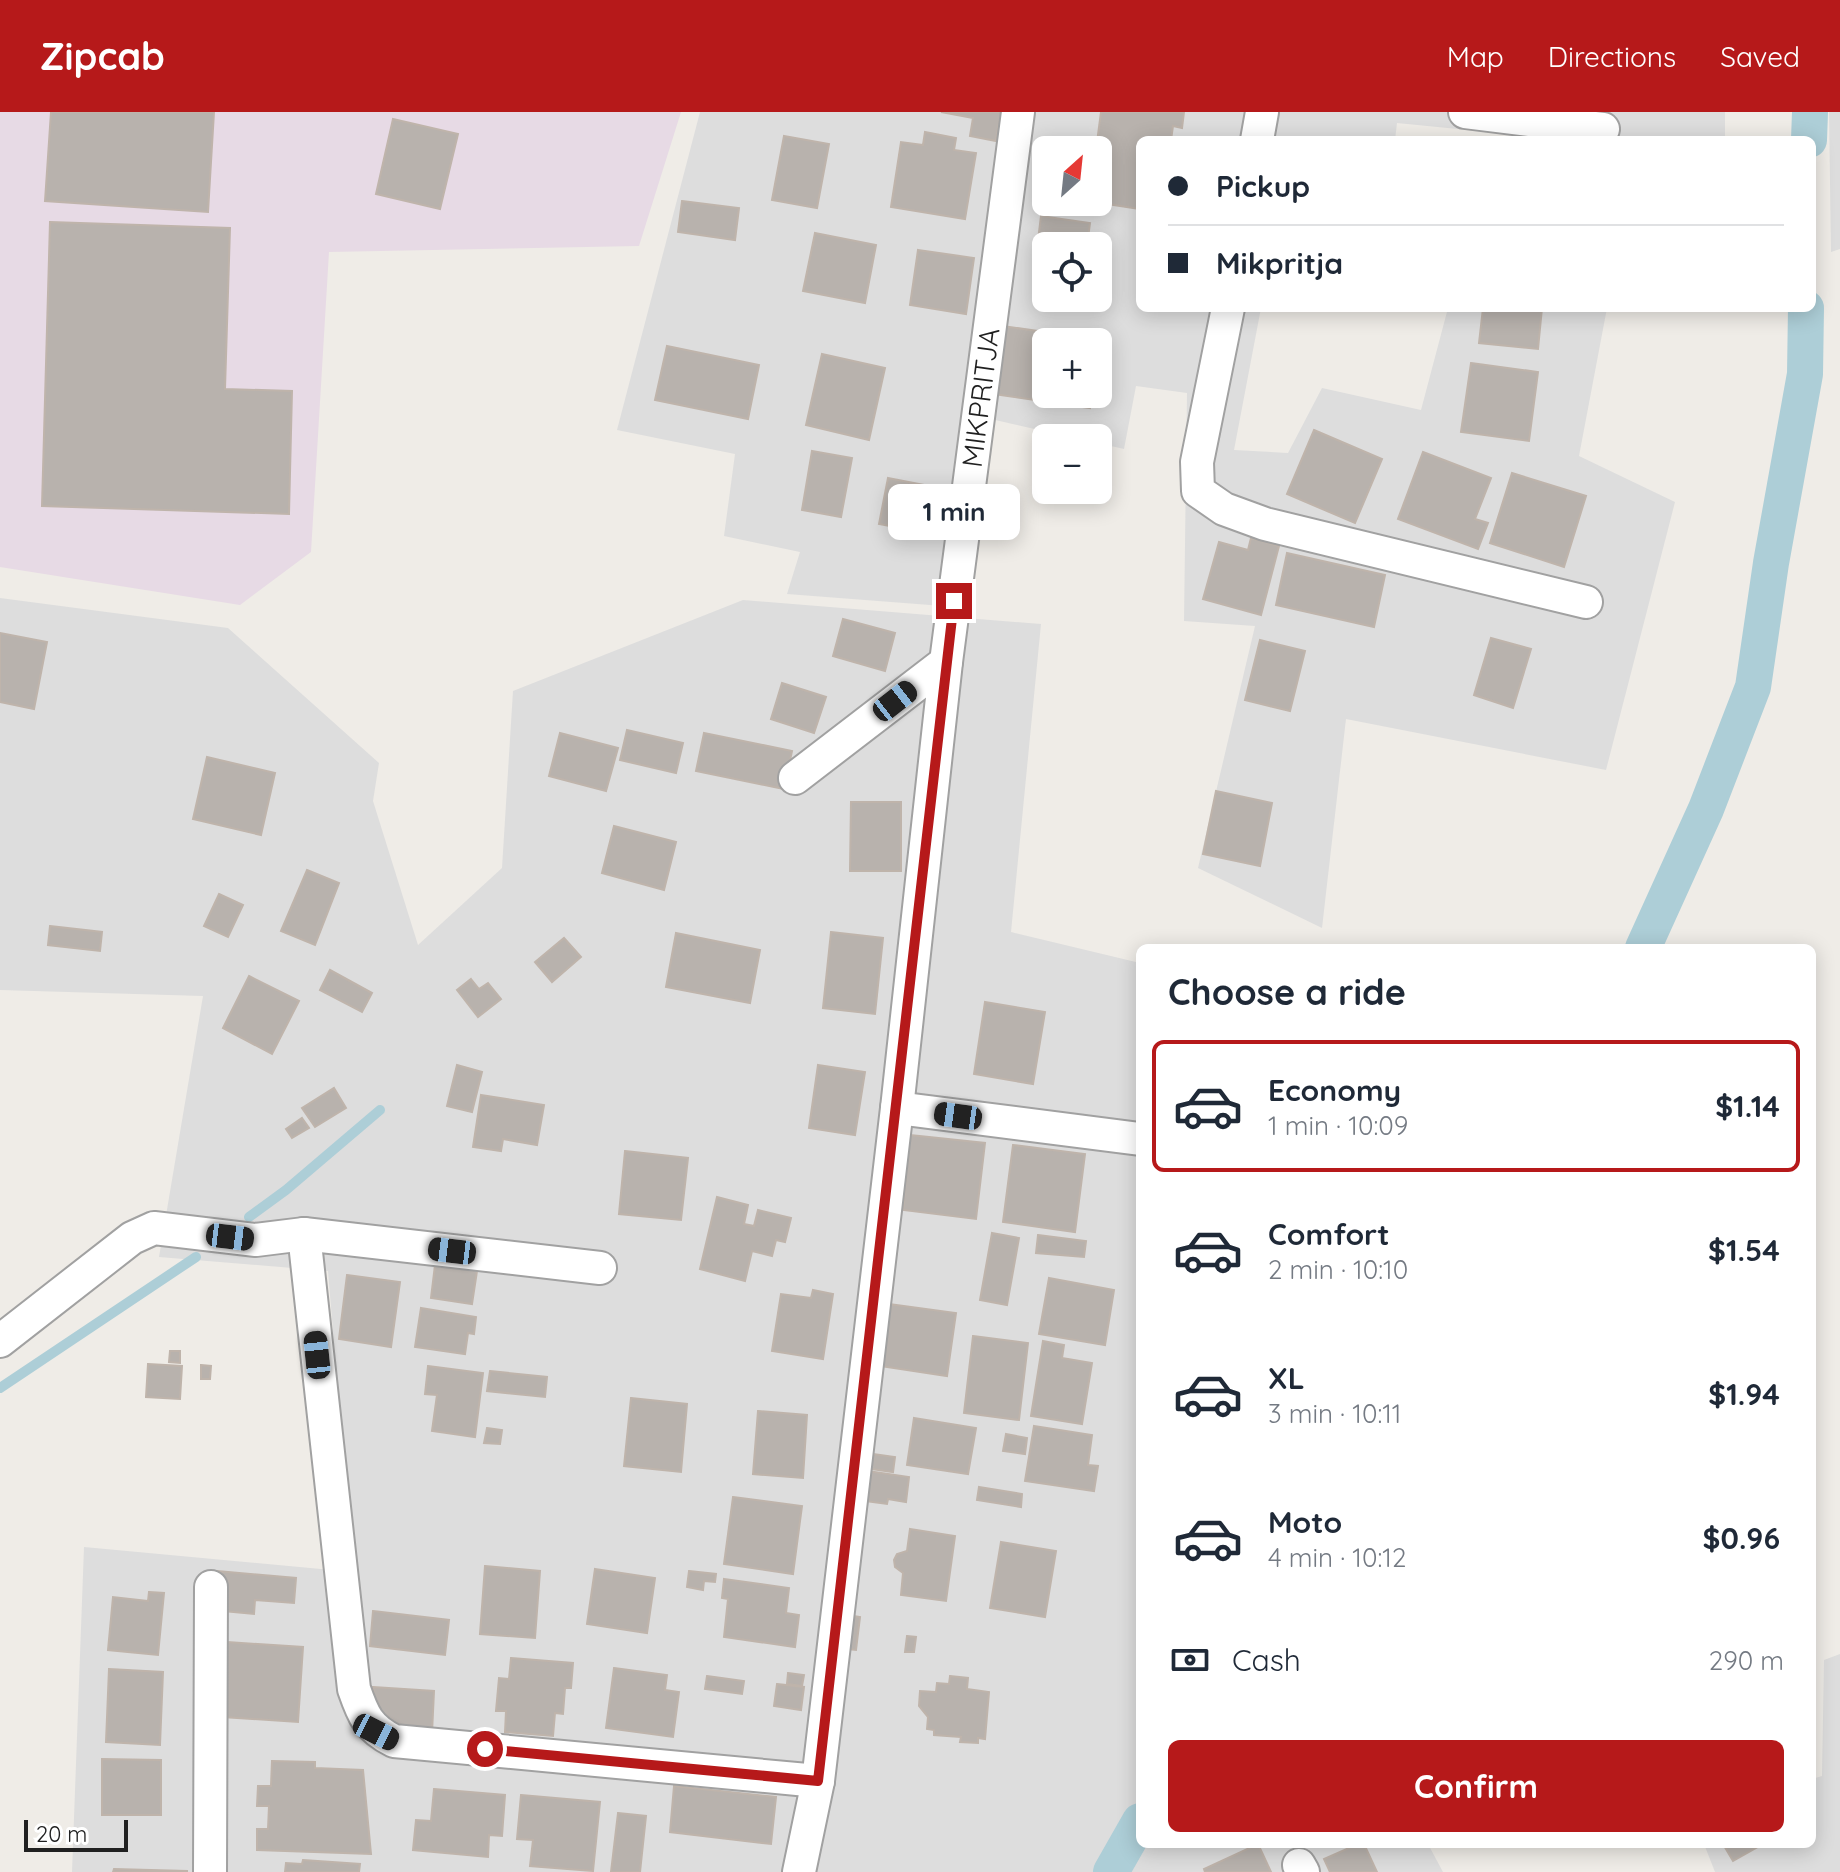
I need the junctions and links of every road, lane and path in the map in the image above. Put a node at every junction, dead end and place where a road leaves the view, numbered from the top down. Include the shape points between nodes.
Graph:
1 (1018, 112) edge
2 (1262, 112) edge
3 (1465, 112) edge
4 (1603, 129) dead end
5 (1258, 136) edge
6 (1227, 312) edge
7 (1586, 602) dead end
8 (946, 662) junction
9 (795, 778) dead end
10 (897, 1108) junction
11 (1136, 1138) edge
12 (304, 1234) junction
13 (600, 1268) dead end
14 (0, 1341) edge
15 (211, 1587) dead end
16 (818, 1781) junction
17 (210, 1872) edge
18 (799, 1872) edge

1 - 8 street, MIKPRITJA
2 - 5 street
3 - 4 street
6 - 7 street via 1197,462 1198,491 1224,509 1265,524
8 - 9 street
8 - 10 street, MIKPRITJA
10 - 11 street
10 - 16 street, MIKPRITJA
12 - 13 street
12 - 14 street via 256,1240 154,1228 132,1238
12 - 16 street via 354,1689 376,1732 394,1741
15 - 17 street
16 - 18 street, MIKPRITJA

